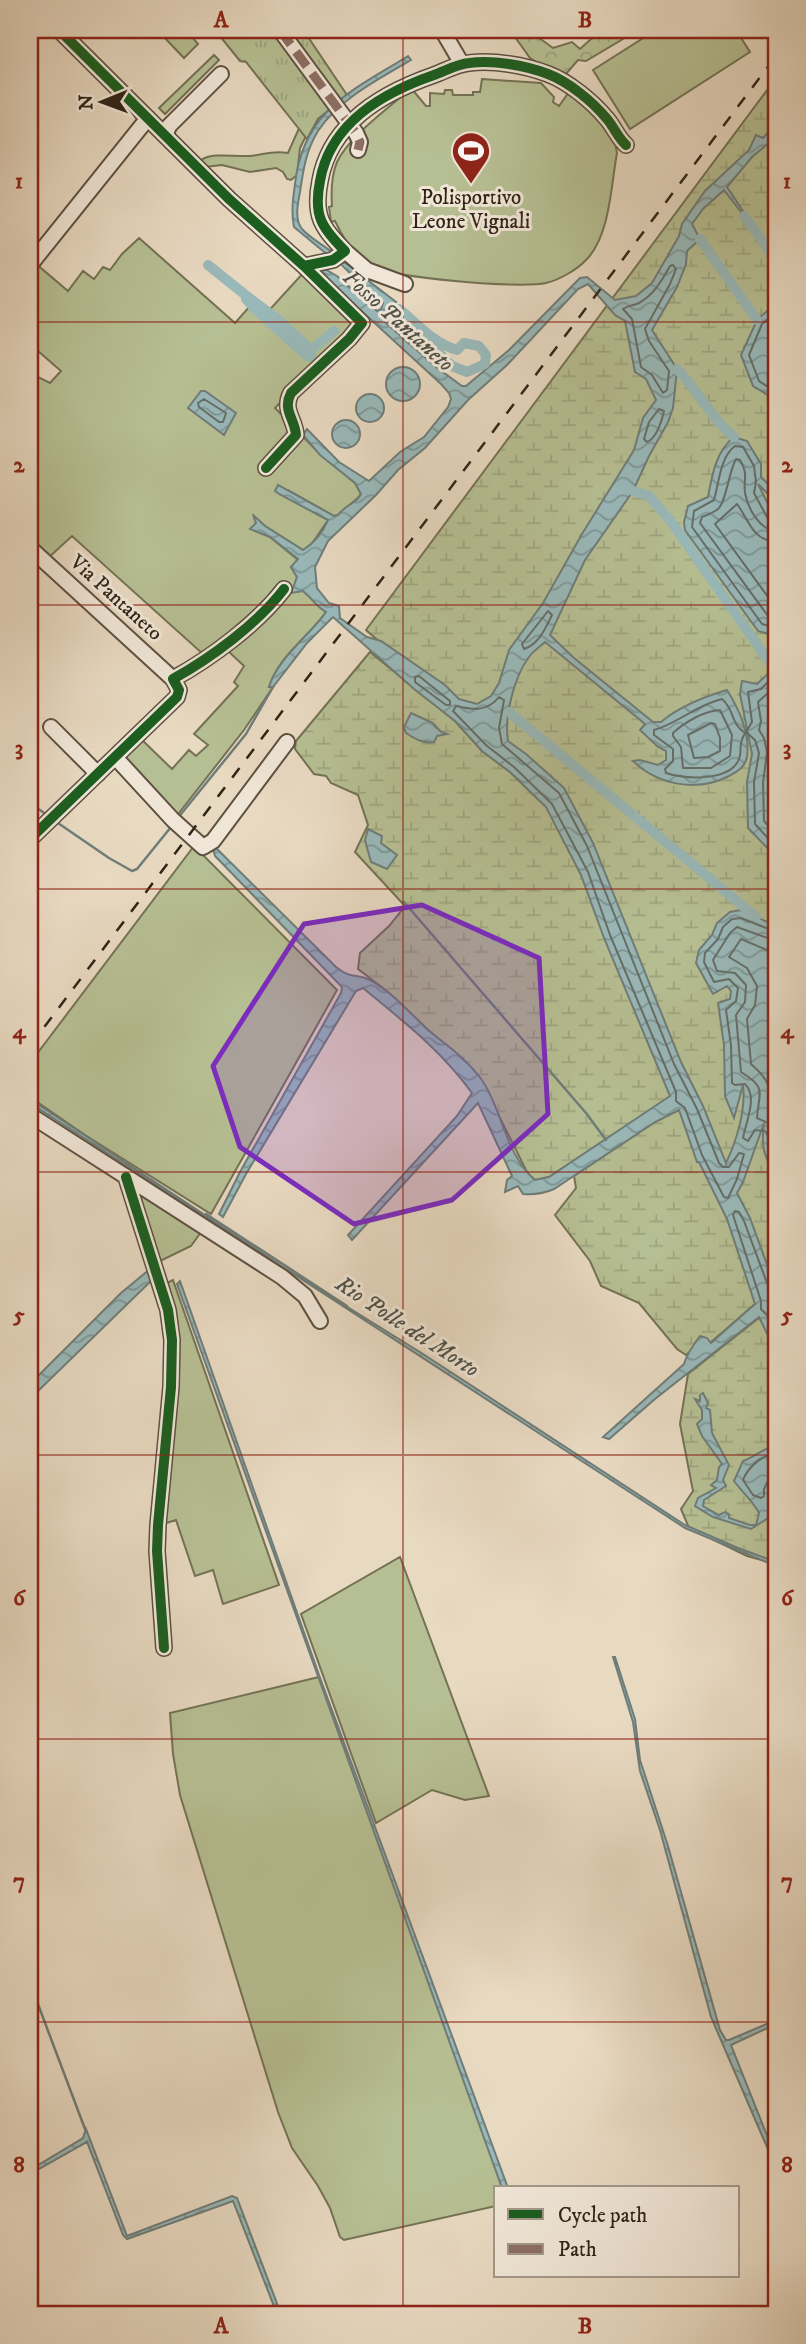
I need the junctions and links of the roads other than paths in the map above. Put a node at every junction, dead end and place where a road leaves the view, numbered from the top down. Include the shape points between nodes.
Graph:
1 (59, 30) edge
2 (280, 30) edge
3 (442, 30) edge
4 (463, 64) junction
5 (221, 74) dead end
6 (148, 118) junction
7 (344, 118) junction
8 (166, 134) junction
9 (626, 145) dead end
10 (358, 150) dead end
11 (345, 251) junction
12 (30, 265) edge
13 (304, 266) junction
14 (405, 284) dead end
15 (266, 468) dead end
16 (30, 548) edge
17 (284, 589) dead end
18 (173, 679) junction
19 (51, 727) dead end
20 (287, 742) dead end
21 (115, 757) junction
22 (98, 774) junction
23 (30, 839) edge
24 (30, 1115) edge
25 (126, 1177) junction
26 (320, 1321) dead end
27 (164, 1648) dead end

1 - 6 street
2 - 7 street
3 - 4 street
4 - 7 street via 403,86
4 - 9 street via 517,66 548,75 598,110
5 - 8 street
6 - 8 street
6 - 12 street
7 - 10 street via 360,142
7 - 11 street via 323,162 317,209 329,235
8 - 13 street
11 - 13 street via 334,260
11 - 14 street via 367,270
13 - 15 street via 362,323 291,393 287,409 296,435
16 - 18 street, Via Pantaneto
17 - 18 street via 216,653
18 - 21 street via 177,697
19 - 22 street
20 - 21 street via 213,841 203,847
21 - 22 street
22 - 23 street
24 - 25 street
25 - 26 street via 282,1277 305,1296
25 - 27 street via 168,1310 172,1340 158,1525

